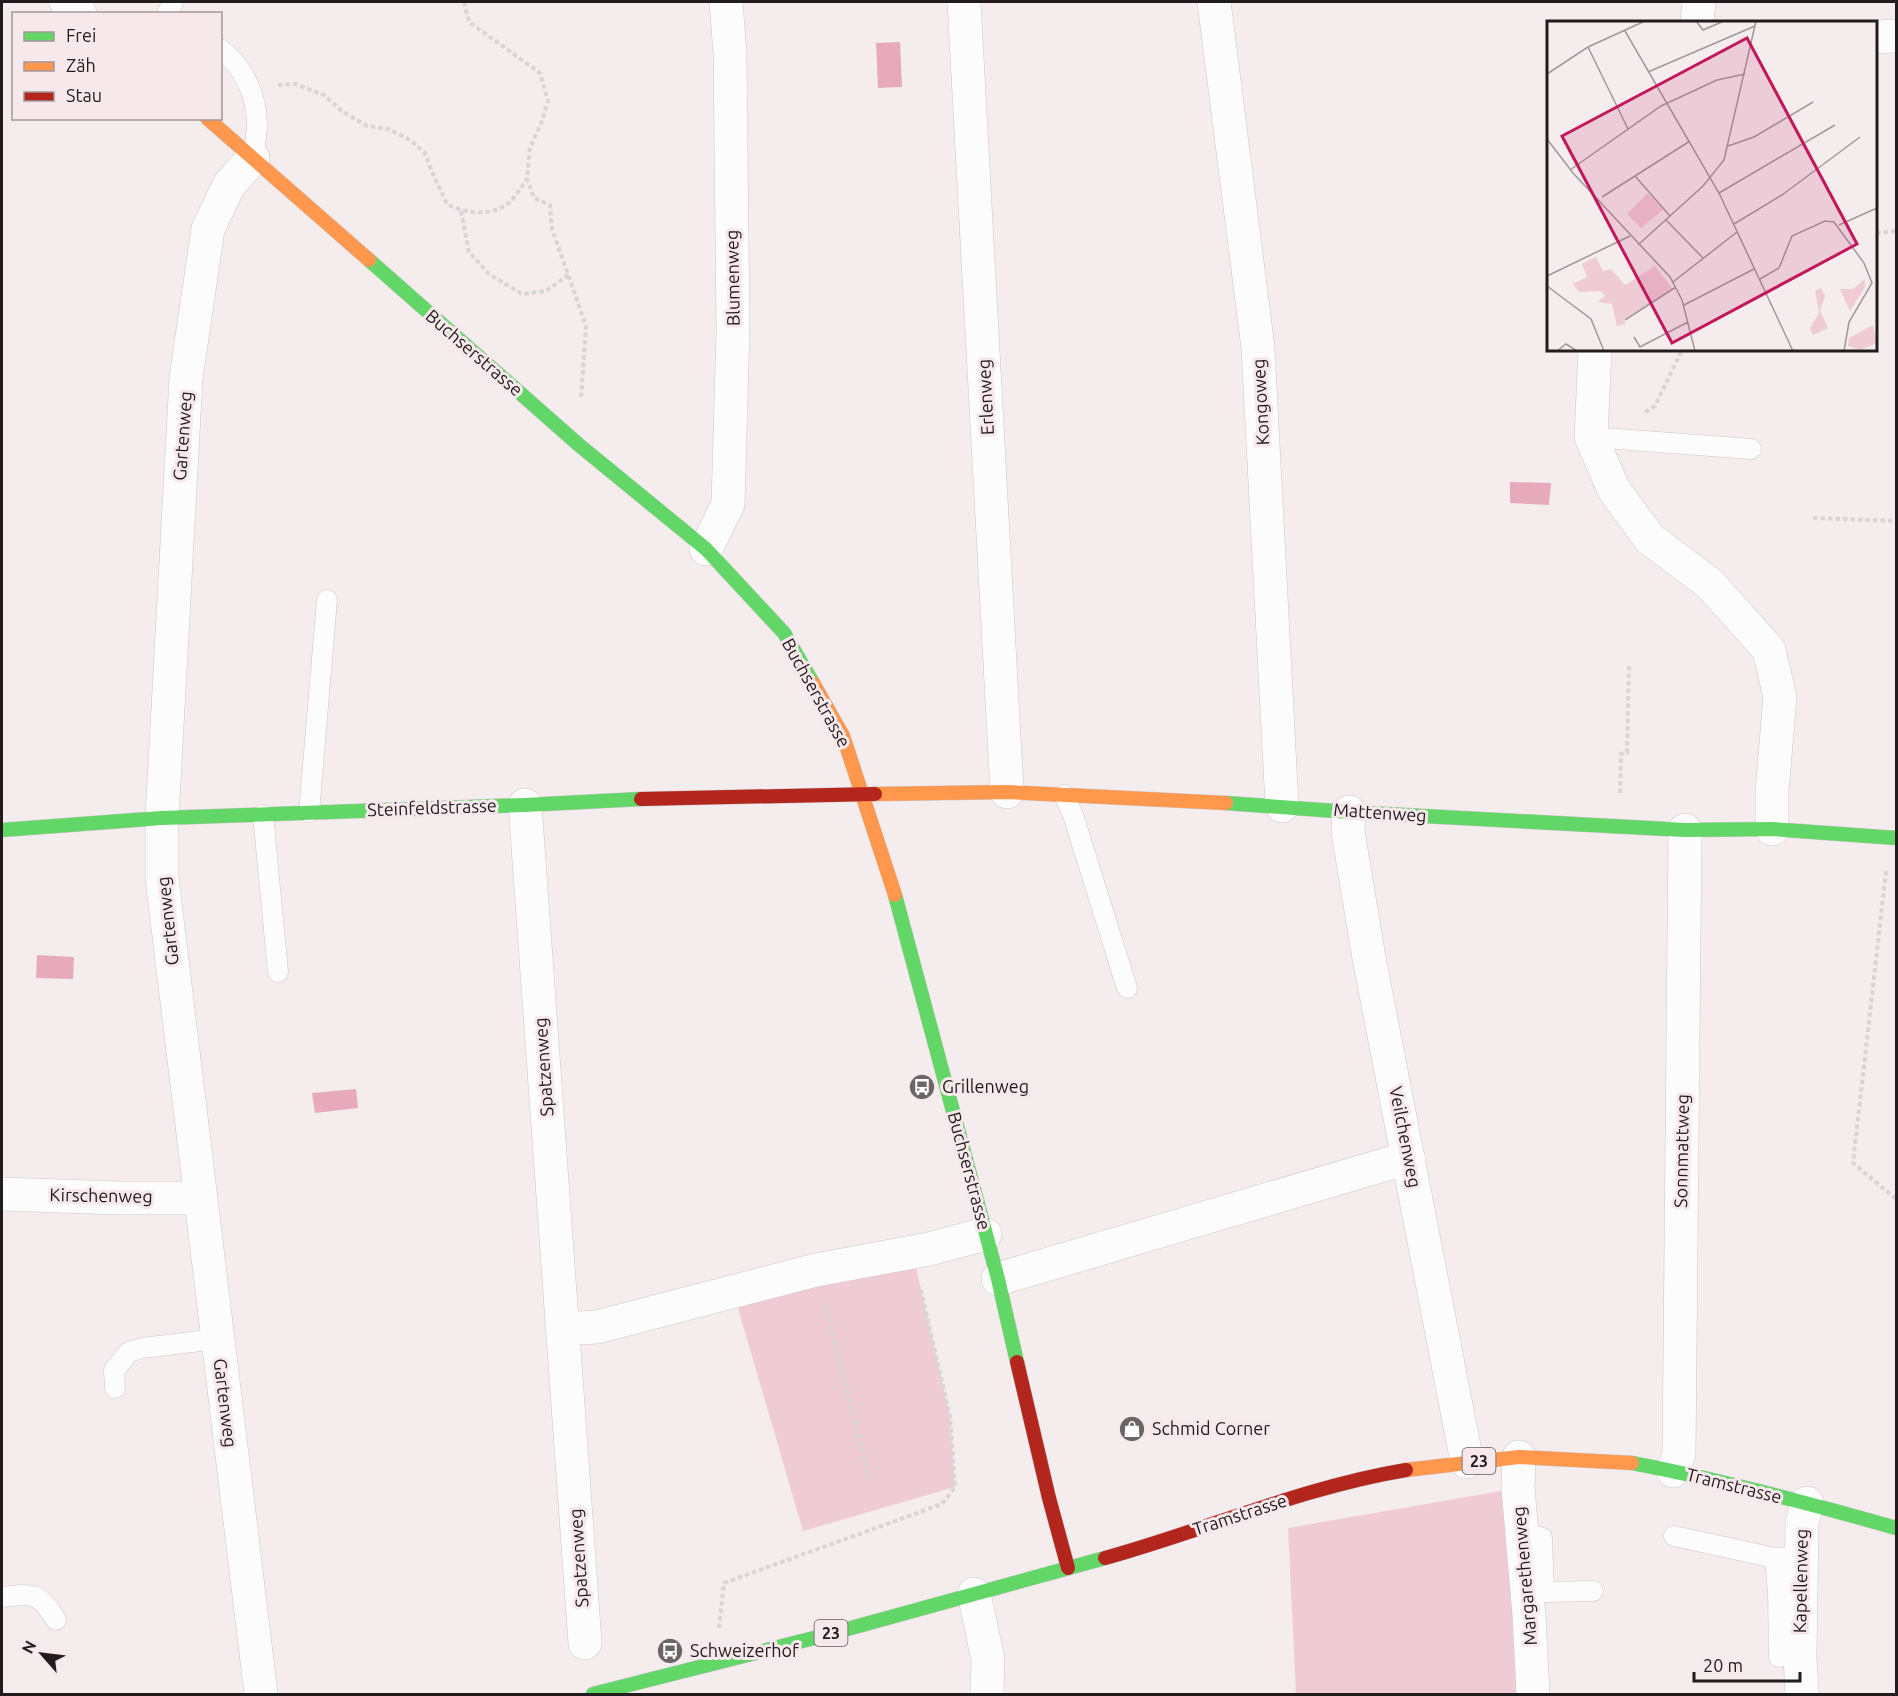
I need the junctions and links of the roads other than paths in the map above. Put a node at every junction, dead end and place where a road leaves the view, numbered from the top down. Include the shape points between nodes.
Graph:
1 (66, 2) edge
2 (726, 2) edge
3 (964, 2) edge
4 (1214, 2) edge
5 (1699, 2) edge
6 (78, 12) edge
7 (1697, 21) edge
8 (1896, 36) edge
9 (1877, 37) edge
10 (222, 50) edge
11 (209, 120) edge
12 (253, 158) junction
13 (1595, 351) edge
14 (1591, 437) junction
15 (1751, 449) dead end
16 (706, 549) junction
17 (327, 600) dead end
18 (1007, 792) junction
19 (863, 793) junction
20 (1064, 795) junction
21 (525, 805) junction
22 (1282, 806) junction
23 (309, 812) junction
24 (1349, 812) junction
25 (263, 815) junction
26 (162, 818) junction
27 (1772, 829) junction
28 (2, 830) edge
29 (1685, 830) junction
30 (1892, 838) edge
31 (278, 972) dead end
32 (1127, 988) dead end
33 (1409, 1159) junction
34 (2, 1194) edge
35 (200, 1197) junction
36 (985, 1234) junction
37 (998, 1279) junction
38 (562, 1329) junction
39 (217, 1339) junction
40 (115, 1388) dead end
41 (1518, 1457) junction
42 (1467, 1462) junction
43 (1673, 1471) junction
44 (1807, 1503) junction
45 (1896, 1528) edge
46 (1522, 1531) junction
47 (1674, 1536) dead end
48 (1788, 1558) junction
49 (1068, 1568) junction
50 (1593, 1591) dead end
51 (974, 1594) junction
52 (2, 1597) edge
53 (56, 1620) dead end
54 (585, 1643) dead end
55 (1779, 1657) dead end
56 (1804, 1694) edge
57 (261, 1695) edge
58 (593, 1695) edge
59 (987, 1695) edge
60 (1533, 1695) edge

1 - 6 street
2 - 16 street, Blumenweg via 734,330 728,504
3 - 18 street, Erlenweg
4 - 22 street, Kongoweg via 1258,348
5 - 7 street
8 - 9 street
10 - 12 lane via 231,56 250,88 257,123
11 - 12 street, Buchserstrasse
12 - 16 street, Buchserstrasse via 579,445
12 - 26 street, Gartenweg via 229,185 208,229 186,378
13 - 14 street
14 - 15 lane
14 - 27 street via 1614,490 1650,539 1710,584 1769,650 1780,697
16 - 19 street, Buchserstrasse via 784,633 843,736
17 - 23 lane
18 - 19 street, Mattenweg
18 - 20 street, Mattenweg
19 - 21 street, Steinfeldstrasse
19 - 36 street, Buchserstrasse via 891,880
20 - 22 street, Mattenweg
20 - 32 lane
21 - 23 street, Steinfeldstrasse
21 - 38 street, Spatzenweg
22 - 24 street, Mattenweg
23 - 25 street, Steinfeldstrasse
24 - 29 street, Mattenweg
24 - 33 street, Veilchenweg via 1348,832 1369,958
25 - 26 street, Steinfeldstrasse
25 - 31 lane
26 - 28 street, Steinfeldstrasse
26 - 35 street, Gartenweg via 162,878
27 - 29 street, Mattenweg
27 - 30 street, Mattenweg
29 - 43 street, Sonnmattweg via 1679,1454
33 - 37 street
33 - 42 street, Veilchenweg
34 - 35 street, Kirschenweg
35 - 39 street, Gartenweg
36 - 37 street, Buchserstrasse
36 - 38 street via 929,1249 816,1270 597,1327
37 - 49 street, Buchserstrasse
38 - 54 street, Spatzenweg
39 - 40 lane via 129,1352 114,1370
39 - 57 street, Gartenweg
41 - 42 street, Tramstrasse / 23
41 - 43 street, Tramstrasse / 23 via 1631,1463
41 - 46 street, Margarethenweg
42 - 49 street, Tramstrasse / 23 via 1374,1475 1327,1487
43 - 44 street, Tramstrasse / 23
44 - 45 street, Tramstrasse / 23
44 - 48 street, Kapellenweg
46 - 50 lane via 1542,1538 1544,1592
46 - 60 street, Margarethenweg
47 - 48 lane
48 - 55 lane via 1778,1591
48 - 56 street, Kapellenweg
49 - 51 street, Tramstrasse / 23
51 - 58 street, Tramstrasse / 23
51 - 59 street via 988,1659
52 - 53 lane via 27,1594 46,1603

